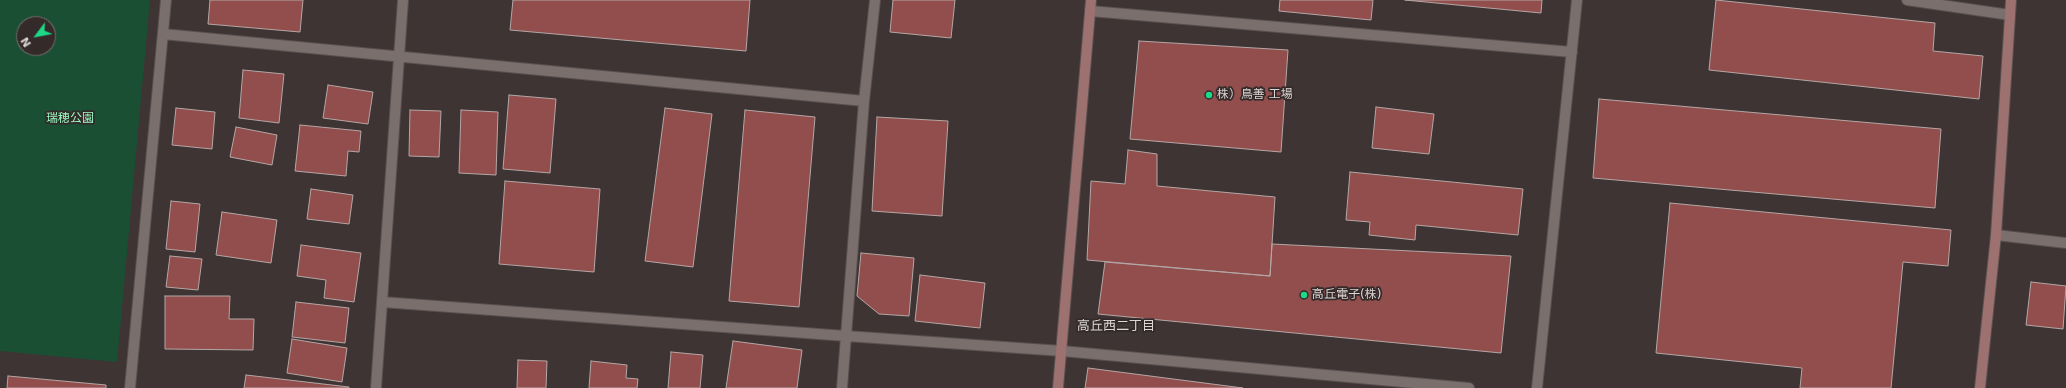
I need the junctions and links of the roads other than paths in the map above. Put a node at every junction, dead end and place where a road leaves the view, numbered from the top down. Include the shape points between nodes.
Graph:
1 (166, 0) edge
2 (403, 0) edge
3 (875, 0) edge
4 (1091, 0) edge
5 (1577, 0) edge
6 (1907, 0) edge
7 (2011, 0) edge
8 (1090, 11) junction
9 (2010, 15) junction
10 (163, 34) junction
11 (1572, 52) junction
12 (398, 58) junction
13 (864, 101) junction
14 (1996, 235) junction
15 (2066, 243) edge
16 (382, 302) junction
17 (846, 336) junction
18 (1062, 351) junction
19 (130, 388) edge
20 (376, 388) edge
21 (842, 388) edge
22 (1058, 388) edge
23 (1469, 388) edge
24 (1537, 388) edge
25 (1980, 388) edge

1 - 10 street
2 - 12 street
3 - 13 street
4 - 8 street
5 - 11 street
6 - 9 street
7 - 9 street
8 - 11 street
8 - 18 street
9 - 14 street
10 - 12 street
10 - 19 street
11 - 24 street
12 - 13 street
12 - 16 street
13 - 17 street
14 - 15 street
14 - 25 street
16 - 17 street
16 - 20 street
17 - 18 street
17 - 21 street
18 - 22 street
18 - 23 street

